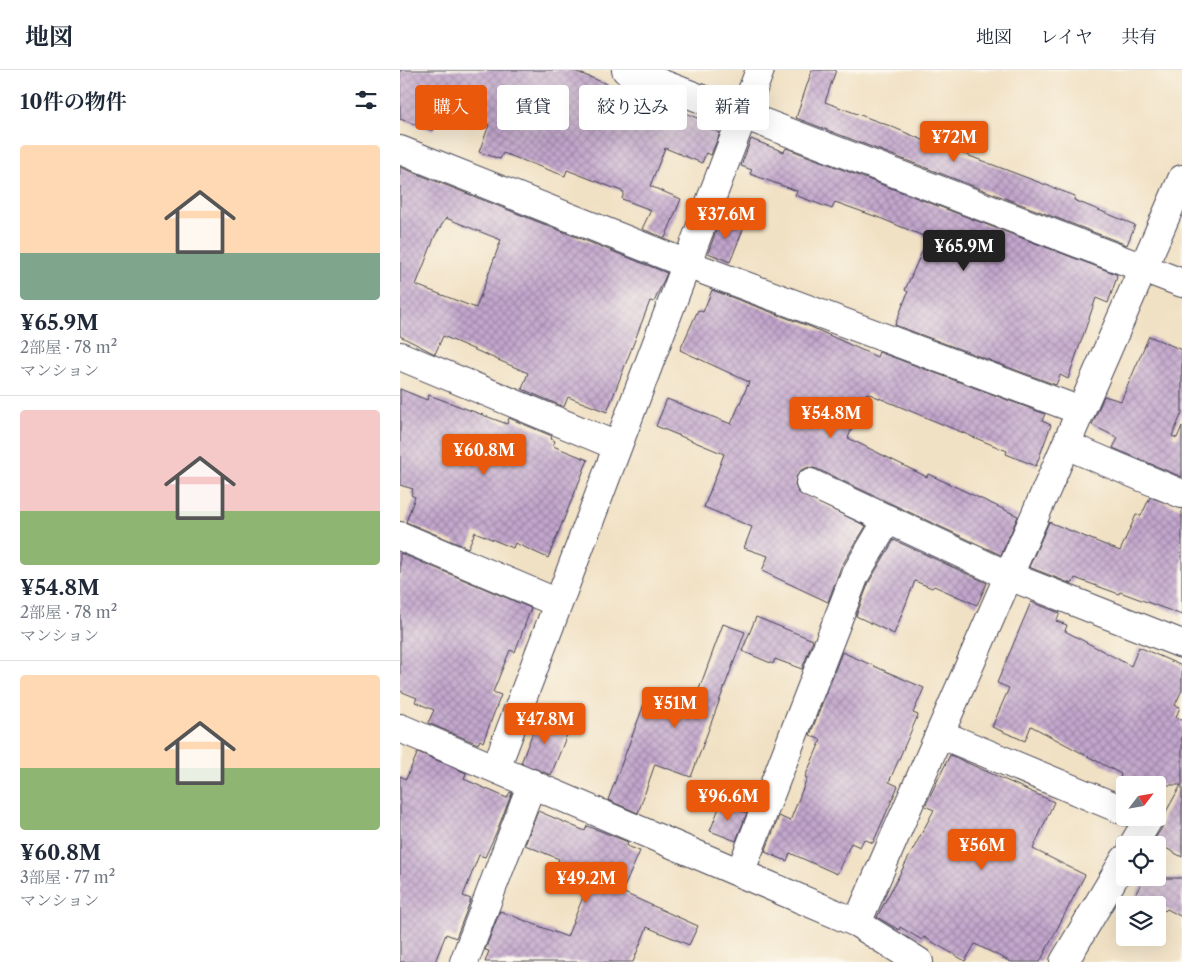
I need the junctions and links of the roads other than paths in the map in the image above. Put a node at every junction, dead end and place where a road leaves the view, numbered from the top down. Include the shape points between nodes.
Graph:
1 (626, 70) edge
2 (760, 70) edge
3 (754, 85) edge
4 (697, 98) edge
5 (769, 126) edge
6 (738, 130) edge
7 (400, 150) edge
8 (1182, 179) edge
9 (687, 264) junction
10 (1144, 267) junction
11 (1182, 283) edge
12 (400, 356) edge
13 (1081, 411) junction
14 (1066, 445) junction
15 (617, 446) junction
16 (810, 483) dead end
17 (1182, 494) edge
18 (888, 519) junction
19 (400, 536) edge
20 (1009, 576) junction
21 (558, 603) junction
22 (1182, 644) edge
23 (400, 728) edge
24 (940, 734) junction
25 (496, 768) junction
26 (532, 783) junction
27 (1116, 807) edge
28 (740, 873) junction
29 (1116, 874) edge
30 (857, 923) junction
31 (464, 962) edge
32 (919, 962) edge
33 (1064, 962) edge

1 - 4 street
2 - 3 street
5 - 10 street
6 - 9 street
7 - 9 street
8 - 10 street
9 - 13 street
9 - 15 street
10 - 11 street
10 - 13 street
12 - 15 street
13 - 14 street
14 - 17 street
14 - 20 street
15 - 21 street
16 - 18 street
18 - 20 street
18 - 28 street via 855,575
19 - 21 street
20 - 22 street
20 - 24 street
21 - 25 street
23 - 25 street
24 - 27 street
24 - 30 street
25 - 26 street
26 - 28 street
26 - 31 street
28 - 30 street
29 - 33 street
30 - 32 street

